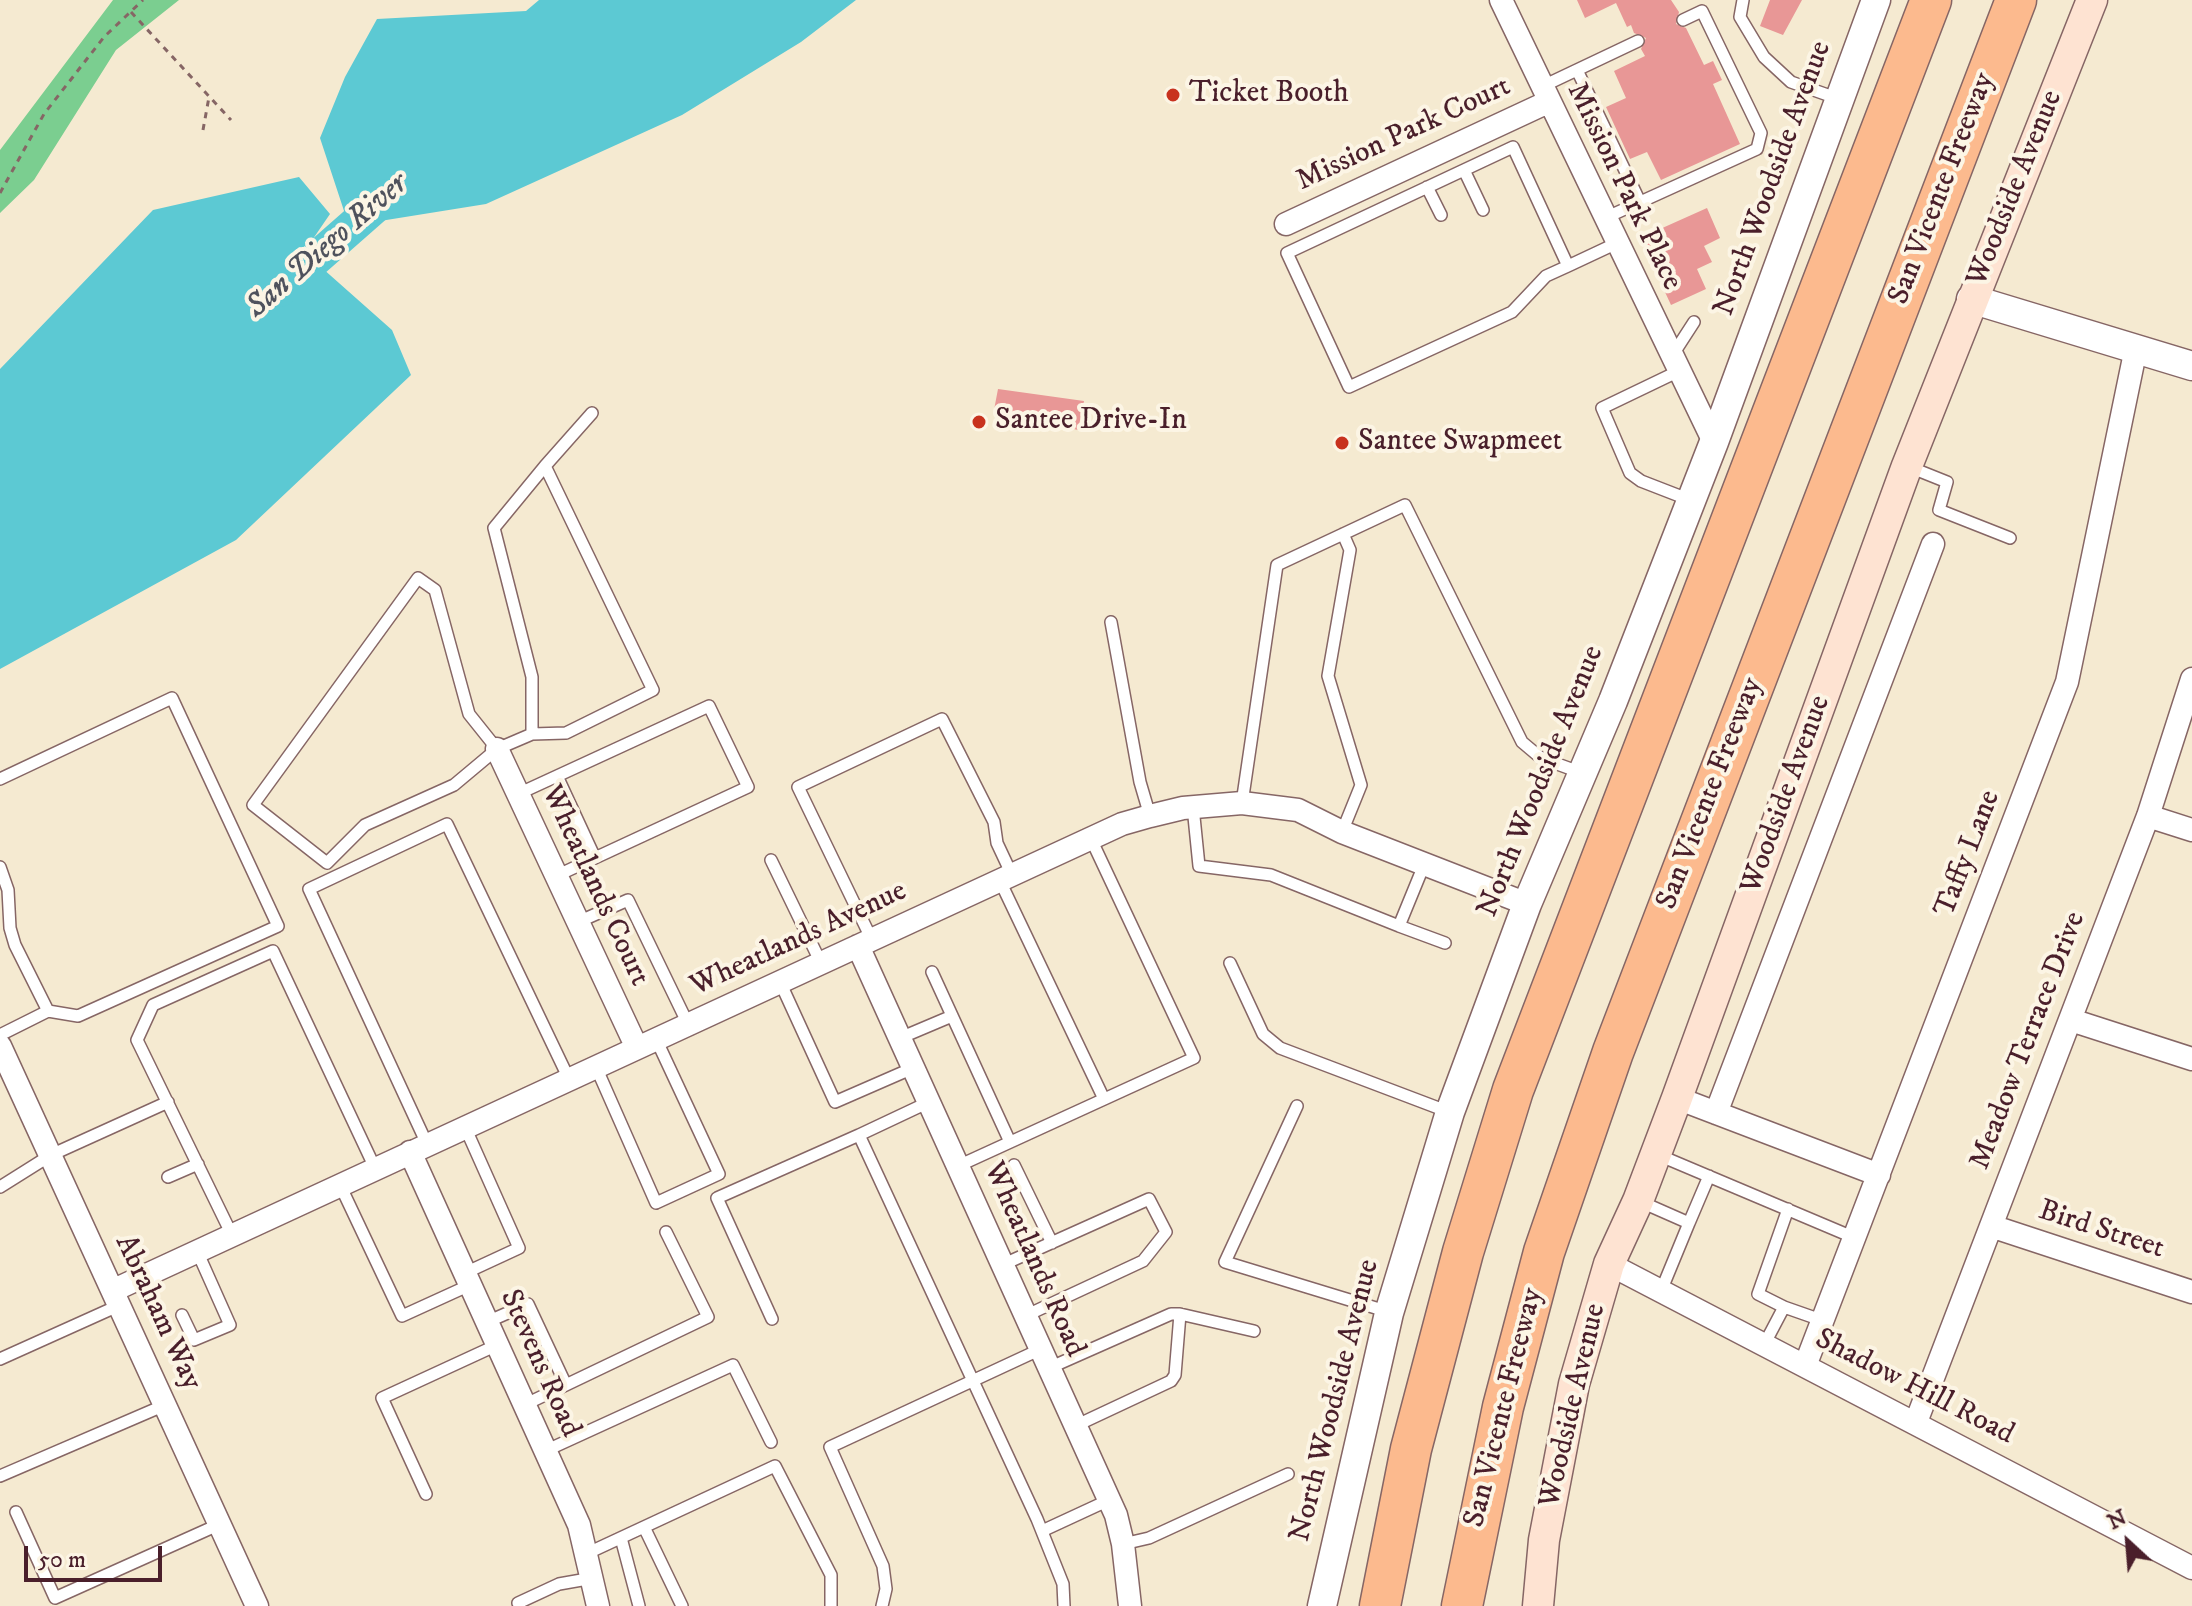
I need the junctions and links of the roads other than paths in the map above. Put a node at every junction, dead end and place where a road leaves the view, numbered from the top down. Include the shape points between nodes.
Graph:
1 (1501, 0) edge
2 (1743, 0) edge
3 (1876, 0) edge
4 (1931, 0) edge
5 (2016, 0) edge
6 (2092, 0) edge
7 (1683, 20) dead end
8 (1638, 41) dead end
9 (1577, 70) junction
10 (1545, 94) junction
11 (1840, 99) junction
12 (1464, 170) junction
13 (1427, 187) junction
14 (1640, 202) junction
15 (1483, 210) dead end
16 (1441, 215) dead end
17 (1605, 218) junction
18 (1286, 224) dead end
19 (1617, 243) junction
20 (1568, 266) junction
21 (1971, 299) junction
22 (1694, 322) dead end
23 (2136, 348) junction
24 (1676, 364) junction
25 (2192, 366) edge
26 (592, 413) dead end
27 (1714, 442) junction
28 (545, 466) junction
29 (1907, 466) junction
30 (1691, 500) junction
31 (1343, 534) junction
32 (2010, 538) dead end
33 (1933, 544) dead end
34 (1111, 622) dead end
35 (2192, 679) edge
36 (532, 734) junction
37 (497, 749) junction
38 (1582, 773) junction
39 (557, 776) junction
40 (0, 779) edge
41 (518, 794) junction
42 (1242, 803) junction
43 (1193, 807) junction
44 (1150, 816) junction
45 (2148, 816) junction
46 (2192, 830) edge
47 (1342, 832) junction
48 (1091, 839) junction
49 (595, 858) junction
50 (771, 860) dead end
51 (1424, 865) junction
52 (0, 867) edge
53 (556, 876) junction
54 (1006, 878) junction
55 (1527, 904) junction
56 (578, 922) junction
57 (1399, 926) junction
58 (865, 943) junction
59 (1445, 943) dead end
60 (821, 963) junction
61 (1230, 963) dead end
62 (932, 972) dead end
63 (780, 982) junction
64 (48, 1011) junction
65 (952, 1016) junction
66 (2071, 1020) junction
67 (688, 1024) junction
68 (0, 1035) edge
69 (900, 1038) junction
70 (646, 1044) junction
71 (2192, 1059) edge
72 (3, 1060) edge
73 (596, 1067) junction
74 (913, 1068) junction
75 (569, 1079) junction
76 (1677, 1098) junction
77 (1104, 1099) junction
78 (168, 1102) junction
79 (929, 1102) junction
80 (1297, 1106) dead end
81 (1450, 1112) junction
82 (1716, 1113) junction
83 (465, 1127) junction
84 (859, 1135) junction
85 (1010, 1142) junction
86 (418, 1148) junction
87 (1656, 1154) junction
88 (51, 1155) junction
89 (198, 1164) junction
90 (1014, 1165) dead end
91 (958, 1166) junction
92 (375, 1168) junction
93 (1879, 1175) junction
94 (1709, 1176) junction
95 (168, 1177) dead end
96 (340, 1185) junction
97 (0, 1187) edge
98 (1638, 1201) junction
99 (1788, 1209) junction
100 (1689, 1223) junction
101 (1991, 1226) junction
102 (666, 1232) dead end
103 (232, 1235) junction
104 (1855, 1238) junction
105 (1052, 1243) junction
106 (197, 1251) junction
107 (1609, 1264) junction
108 (1002, 1265) junction
109 (467, 1279) junction
110 (1661, 1291) junction
111 (2192, 1292) edge
112 (117, 1297) junction
113 (1784, 1307) junction
114 (1389, 1313) junction
115 (1180, 1314) junction
116 (182, 1315) dead end
117 (1025, 1316) junction
118 (772, 1319) dead end
119 (1824, 1321) junction
120 (487, 1322) junction
121 (1254, 1331) dead end
122 (497, 1345) junction
123 (1764, 1345) junction
124 (0, 1359) edge
125 (1045, 1359) junction
126 (1805, 1366) junction
127 (973, 1381) junction
128 (566, 1385) junction
129 (166, 1405) junction
130 (524, 1405) junction
131 (1916, 1422) junction
132 (1075, 1426) junction
133 (771, 1442) dead end
134 (545, 1451) junction
135 (1288, 1474) dead end
136 (0, 1476) edge
137 (426, 1494) dead end
138 (1109, 1500) junction
139 (16, 1512) dead end
140 (220, 1524) junction
141 (644, 1527) junction
142 (1042, 1531) junction
143 (621, 1538) junction
144 (1123, 1544) junction
145 (588, 1553) junction
146 (2192, 1568) edge
147 (593, 1578) junction
148 (518, 1603) dead end
149 (257, 1606) edge
150 (598, 1606) edge
151 (639, 1606) edge
152 (682, 1606) edge
153 (831, 1606) edge
154 (882, 1606) edge
155 (1064, 1606) edge
156 (1130, 1606) edge
157 (1322, 1606) edge
158 (1380, 1606) edge
159 (1462, 1606) edge
160 (1538, 1606) edge

1 - 10 street, Mission Park Place
2 - 11 lane via 1740,17 1764,57 1791,82
3 - 11 street, North Woodside Avenue
4 - 158 highway via 1513,1090 1411,1449
5 - 159 highway, San Vicente Freeway via 1598,1095 1544,1252 1503,1407
6 - 21 main road, Woodside Avenue
7 - 14 lane via 1702,11 1760,140 1757,149
8 - 9 lane
9 - 10 lane
9 - 14 lane
10 - 17 street, Mission Park Place
10 - 18 street, Mission Park Court
11 - 27 street, North Woodside Avenue
12 - 13 lane
12 - 15 lane
12 - 20 lane via 1513,147
13 - 16 lane
13 - 20 lane via 1287,253 1349,387 1512,312 1546,276
14 - 17 lane
17 - 19 street, Mission Park Place
19 - 20 lane
19 - 24 street, Mission Park Place
21 - 23 street
21 - 29 main road, Woodside Avenue
22 - 24 lane
23 - 25 street
23 - 93 street, Taffy Lane via 2067,682
24 - 27 street, Mission Park Place
24 - 30 lane via 1602,408 1630,473
26 - 28 lane
27 - 30 street, North Woodside Avenue
28 - 36 lane via 494,528 532,677
28 - 36 lane via 653,690 566,733
29 - 32 lane via 1947,482 1939,510
29 - 76 main road, Woodside Avenue
30 - 38 street, North Woodside Avenue
31 - 38 lane via 1405,505 1522,742 1541,758
31 - 42 lane via 1277,565
31 - 47 lane via 1350,550 1328,676 1361,785
33 - 82 street
34 - 44 lane
35 - 45 street, Meadow Terrace Drive
36 - 37 lane
37 - 37 lane via 469,714 435,590 418,578 253,805 327,863 365,825 454,785
37 - 41 street, Wheatlands Court
38 - 55 street, North Woodside Avenue
39 - 41 lane
39 - 49 lane
39 - 49 lane via 709,706 742,774 748,787
40 - 64 lane via 172,698 278,926 78,1016
41 - 53 street, Wheatlands Court
42 - 43 street, Wheatlands Avenue
42 - 47 street, Wheatlands Avenue via 1298,810
43 - 44 street, Wheatlands Avenue
43 - 57 lane via 1199,866 1271,875
44 - 48 street, Wheatlands Avenue
45 - 46 street
45 - 66 street, Meadow Terrace Drive
47 - 51 street, Wheatlands Avenue
48 - 54 street, Wheatlands Avenue
48 - 77 lane via 1194,1058
49 - 53 lane
50 - 60 lane
51 - 55 street, Wheatlands Avenue
51 - 57 lane
52 - 64 lane via 15,945
53 - 56 street, Wheatlands Court
54 - 58 street, Wheatlands Avenue
54 - 58 lane via 994,822 942,719 798,787
54 - 77 lane
55 - 81 street, North Woodside Avenue
56 - 67 lane via 628,900
56 - 70 street, Wheatlands Court
57 - 59 lane
58 - 60 street, Wheatlands Avenue
58 - 69 street, Wheatlands Road
60 - 63 street, Wheatlands Avenue
61 - 81 lane via 1263,1034 1280,1048
62 - 65 lane
63 - 67 street, Wheatlands Avenue
63 - 74 lane via 835,1102
64 - 68 lane
65 - 69 lane
65 - 85 lane
66 - 71 street
66 - 101 street, Meadow Terrace Drive
67 - 70 street, Wheatlands Avenue
69 - 74 street, Wheatlands Road
70 - 73 street, Wheatlands Avenue
70 - 73 lane via 719,1174 656,1203
72 - 88 street, Abraham Way
73 - 75 street, Wheatlands Avenue
74 - 79 street, Wheatlands Road
75 - 83 street, Wheatlands Avenue
75 - 86 lane via 447,824 309,889
76 - 82 street
76 - 87 main road, Woodside Avenue
77 - 85 lane
78 - 88 lane
78 - 89 lane
78 - 92 lane via 137,1040 153,1005 273,951
79 - 84 lane
79 - 91 street, Wheatlands Road
80 - 114 lane via 1225,1262
81 - 114 street, North Woodside Avenue
82 - 93 street
83 - 86 street, Wheatlands Avenue
83 - 109 lane via 519,1248
84 - 118 lane via 717,1198
84 - 127 lane
85 - 91 lane
86 - 92 street, Wheatlands Avenue
86 - 109 street, Stevens Road
87 - 94 lane
87 - 98 main road, Woodside Avenue
88 - 97 lane
88 - 112 street, Abraham Way
89 - 95 lane
89 - 103 lane
90 - 105 lane
91 - 108 street, Wheatlands Road
92 - 96 street, Wheatlands Avenue
93 - 104 street, Taffy Lane
94 - 99 lane
94 - 100 lane
96 - 103 street, Wheatlands Avenue
96 - 109 lane via 402,1316
98 - 100 lane
98 - 107 main road, Woodside Avenue
99 - 104 lane
99 - 113 lane via 1758,1294
100 - 110 lane
101 - 111 street, Bird Street
101 - 131 street, Meadow Terrace Drive
102 - 128 lane via 708,1317
103 - 106 street, Wheatlands Avenue
104 - 119 street, Taffy Lane
105 - 108 lane
105 - 117 lane via 1149,1199 1166,1232 1143,1261
106 - 112 street, Wheatlands Avenue
106 - 116 lane via 230,1325 194,1340
107 - 110 street, Shadow Hill Road
107 - 160 main road, Woodside Avenue via 1574,1384 1544,1540
108 - 117 street, Wheatlands Road
109 - 120 street, Stevens Road
110 - 123 street, Shadow Hill Road
112 - 124 lane
112 - 129 street, Abraham Way
113 - 119 lane
113 - 123 lane
114 - 157 street, North Woodside Avenue
115 - 121 lane
115 - 125 lane
115 - 132 lane via 1171,1381
117 - 125 street, Wheatlands Road
119 - 126 street, Taffy Lane
120 - 122 street, Stevens Road
120 - 128 lane via 528,1304
122 - 130 street, Stevens Road
122 - 137 lane via 382,1398
123 - 126 street, Shadow Hill Road
125 - 127 lane
125 - 132 street, Wheatlands Road
126 - 131 street, Shadow Hill Road
127 - 142 lane
127 - 154 lane via 830,1447 883,1566
128 - 130 lane
129 - 136 lane
129 - 140 street, Abraham Way
130 - 134 street, Stevens Road
131 - 146 street, Shadow Hill Road
132 - 138 street, Wheatlands Road
133 - 134 lane via 733,1365
134 - 145 street, Stevens Road
135 - 144 lane via 1149,1538
138 - 142 lane
138 - 144 street, Wheatlands Road
139 - 140 lane via 55,1598
140 - 149 street, Abraham Way
141 - 143 lane
141 - 152 lane
141 - 153 lane via 775,1466 831,1575
142 - 155 lane via 1063,1584
143 - 145 lane
143 - 151 lane
144 - 156 street, Wheatlands Road
145 - 147 street, Stevens Road
147 - 148 lane via 559,1584
147 - 150 street, Stevens Road

